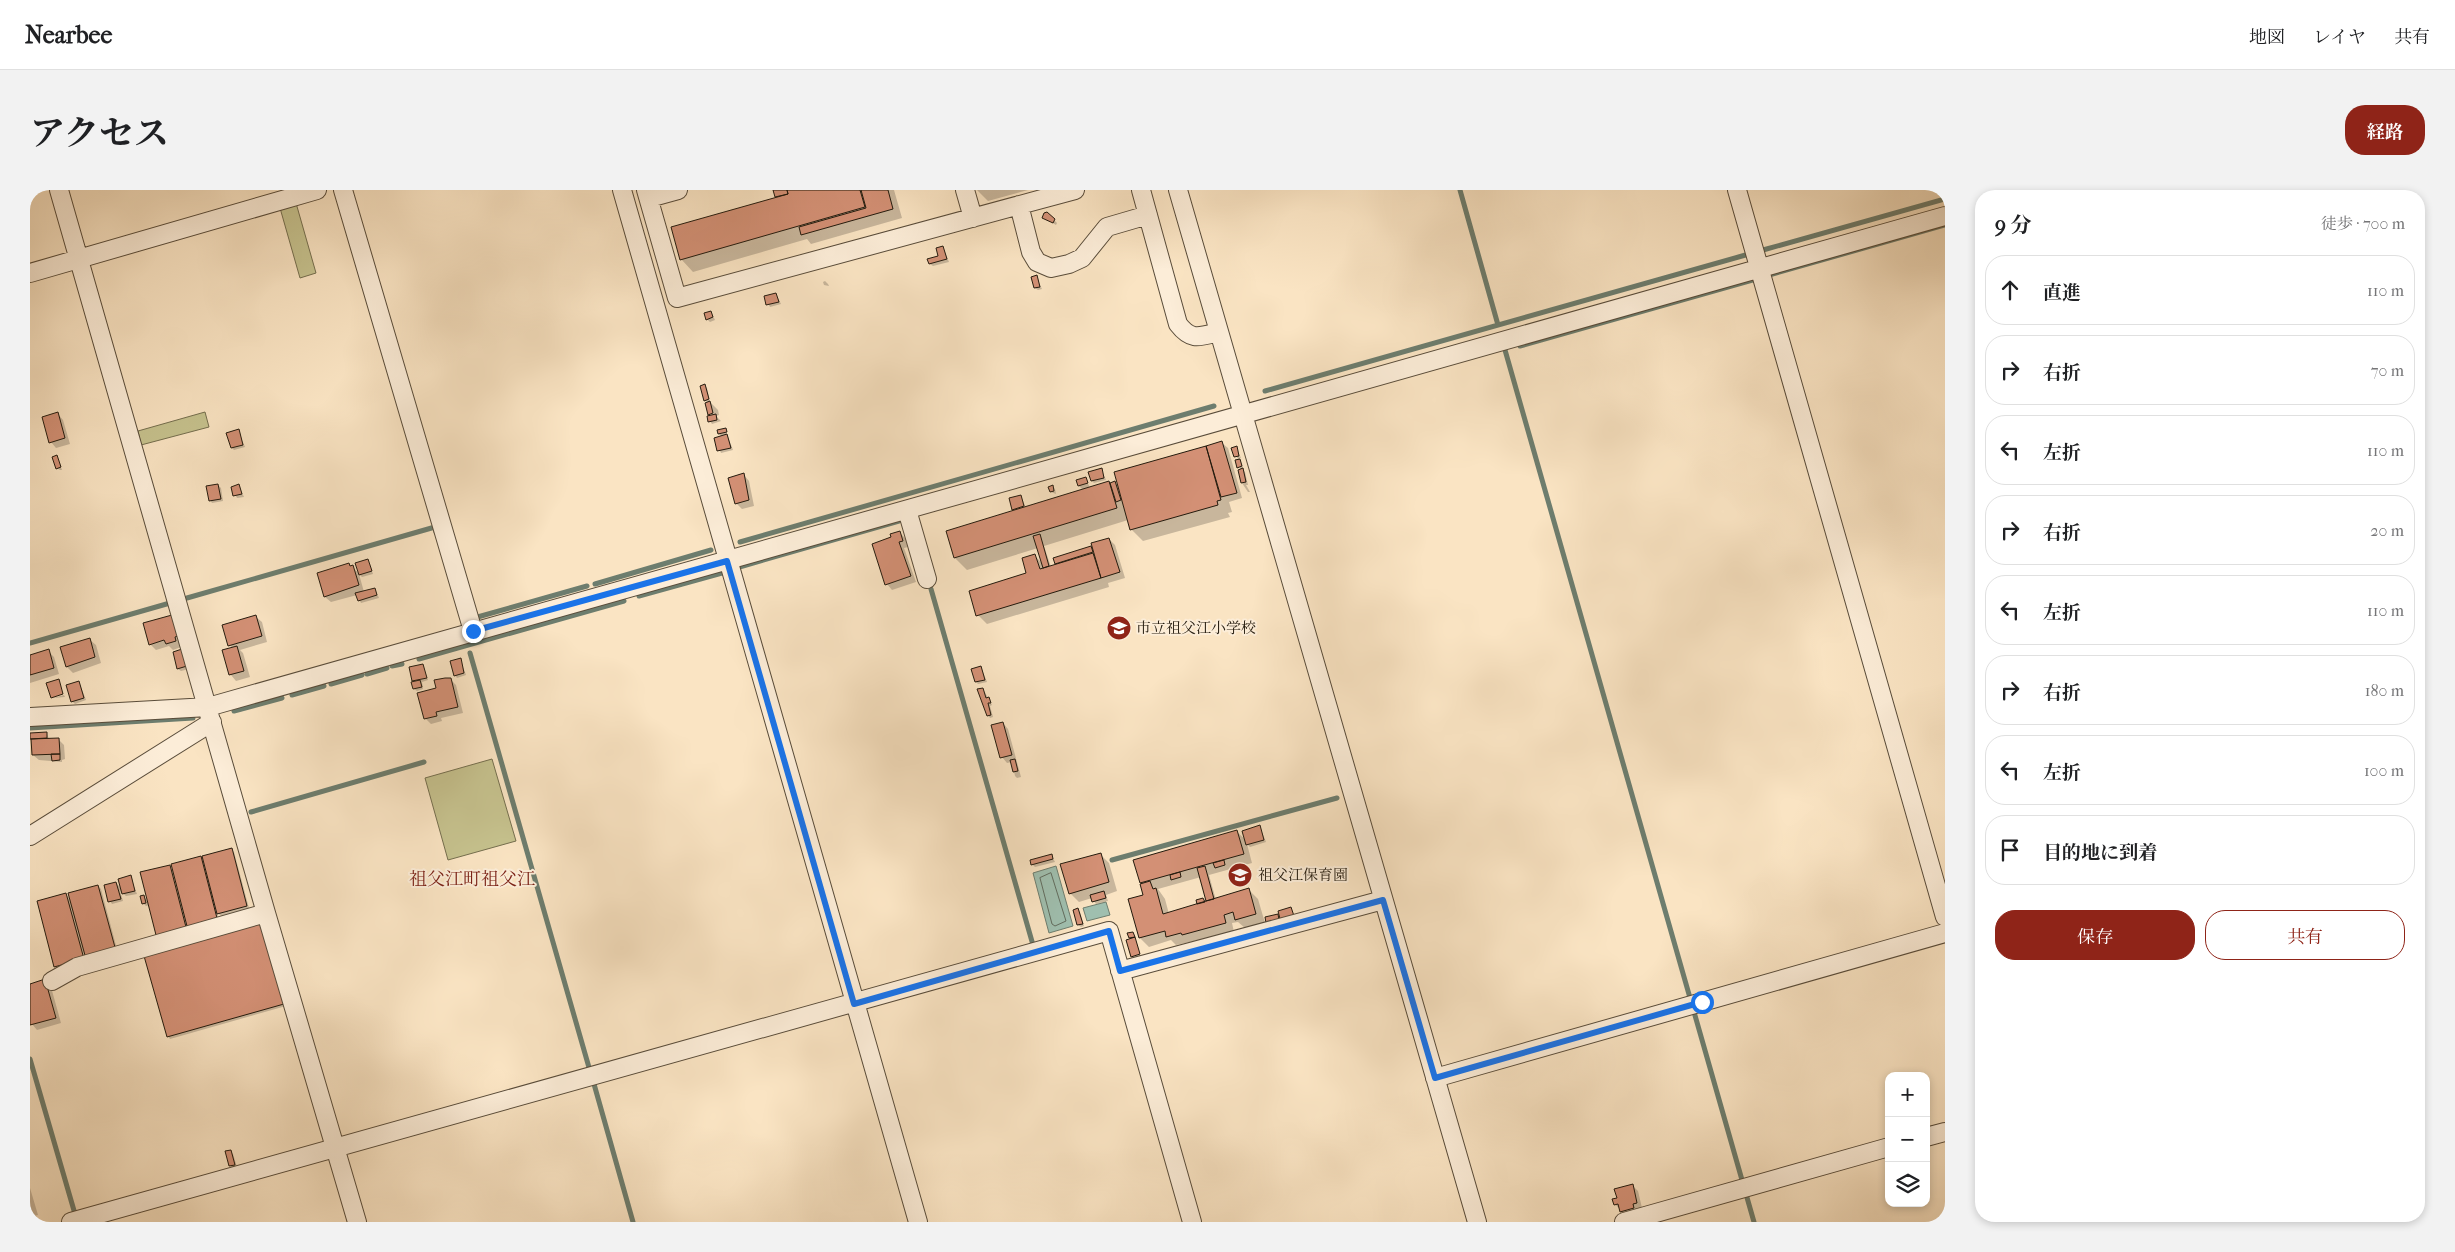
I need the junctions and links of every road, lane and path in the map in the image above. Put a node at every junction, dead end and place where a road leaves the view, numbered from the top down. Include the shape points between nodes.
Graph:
1 (60, 190) edge
2 (317, 190) edge
3 (343, 190) edge
4 (622, 190) edge
5 (678, 190) edge
6 (965, 190) edge
7 (1075, 190) edge
8 (1141, 190) edge
9 (1178, 190) edge
10 (1737, 190) edge
11 (648, 194) edge
12 (1019, 205) junction
13 (1148, 216) junction
14 (1945, 216) edge
15 (973, 218) junction
16 (79, 259) junction
17 (1759, 269) junction
18 (30, 273) edge
19 (1218, 332) junction
20 (1242, 414) junction
21 (907, 510) junction
22 (727, 561) junction
23 (927, 579) dead end
24 (473, 631) junction
25 (210, 714) junction
26 (30, 718) edge
27 (30, 836) edge
28 (1383, 900) junction
29 (266, 913) junction
30 (1945, 917) edge
31 (1945, 933) edge
32 (1120, 971) junction
33 (52, 981) dead end
34 (854, 1004) junction
35 (1435, 1078) junction
36 (1945, 1132) edge
37 (1930, 1136) edge
38 (336, 1149) junction
39 (1885, 1149) edge
40 (1665, 1216) edge
41 (71, 1222) edge
42 (357, 1222) edge
43 (918, 1222) edge
44 (1192, 1222) edge
45 (1476, 1222) edge
46 (1624, 1222) edge

1 - 16 street
2 - 16 street
3 - 24 street
4 - 22 street
5 - 11 street
6 - 15 street
7 - 12 street
8 - 13 street
9 - 19 street
10 - 17 street
11 - 15 street via 677,298
12 - 13 street via 1031,252 1037,262 1051,268 1082,258 1107,227
12 - 15 street
13 - 19 street via 1178,324 1186,334 1199,337
14 - 17 street
16 - 18 street
16 - 25 street
17 - 20 street
17 - 30 street
19 - 20 street
20 - 21 street
20 - 28 street
21 - 22 street
21 - 23 street
22 - 24 street
22 - 34 street
24 - 25 street
25 - 26 street
25 - 27 street
25 - 29 street
28 - 32 street
28 - 35 street
29 - 33 street via 77,967
29 - 38 street
31 - 35 street
32 - 34 street via 1109,931
32 - 44 street
34 - 38 street
34 - 43 street
35 - 45 street
36 - 37 street
38 - 41 street
38 - 42 street
39 - 40 street via 1742,1188
40 - 46 street

